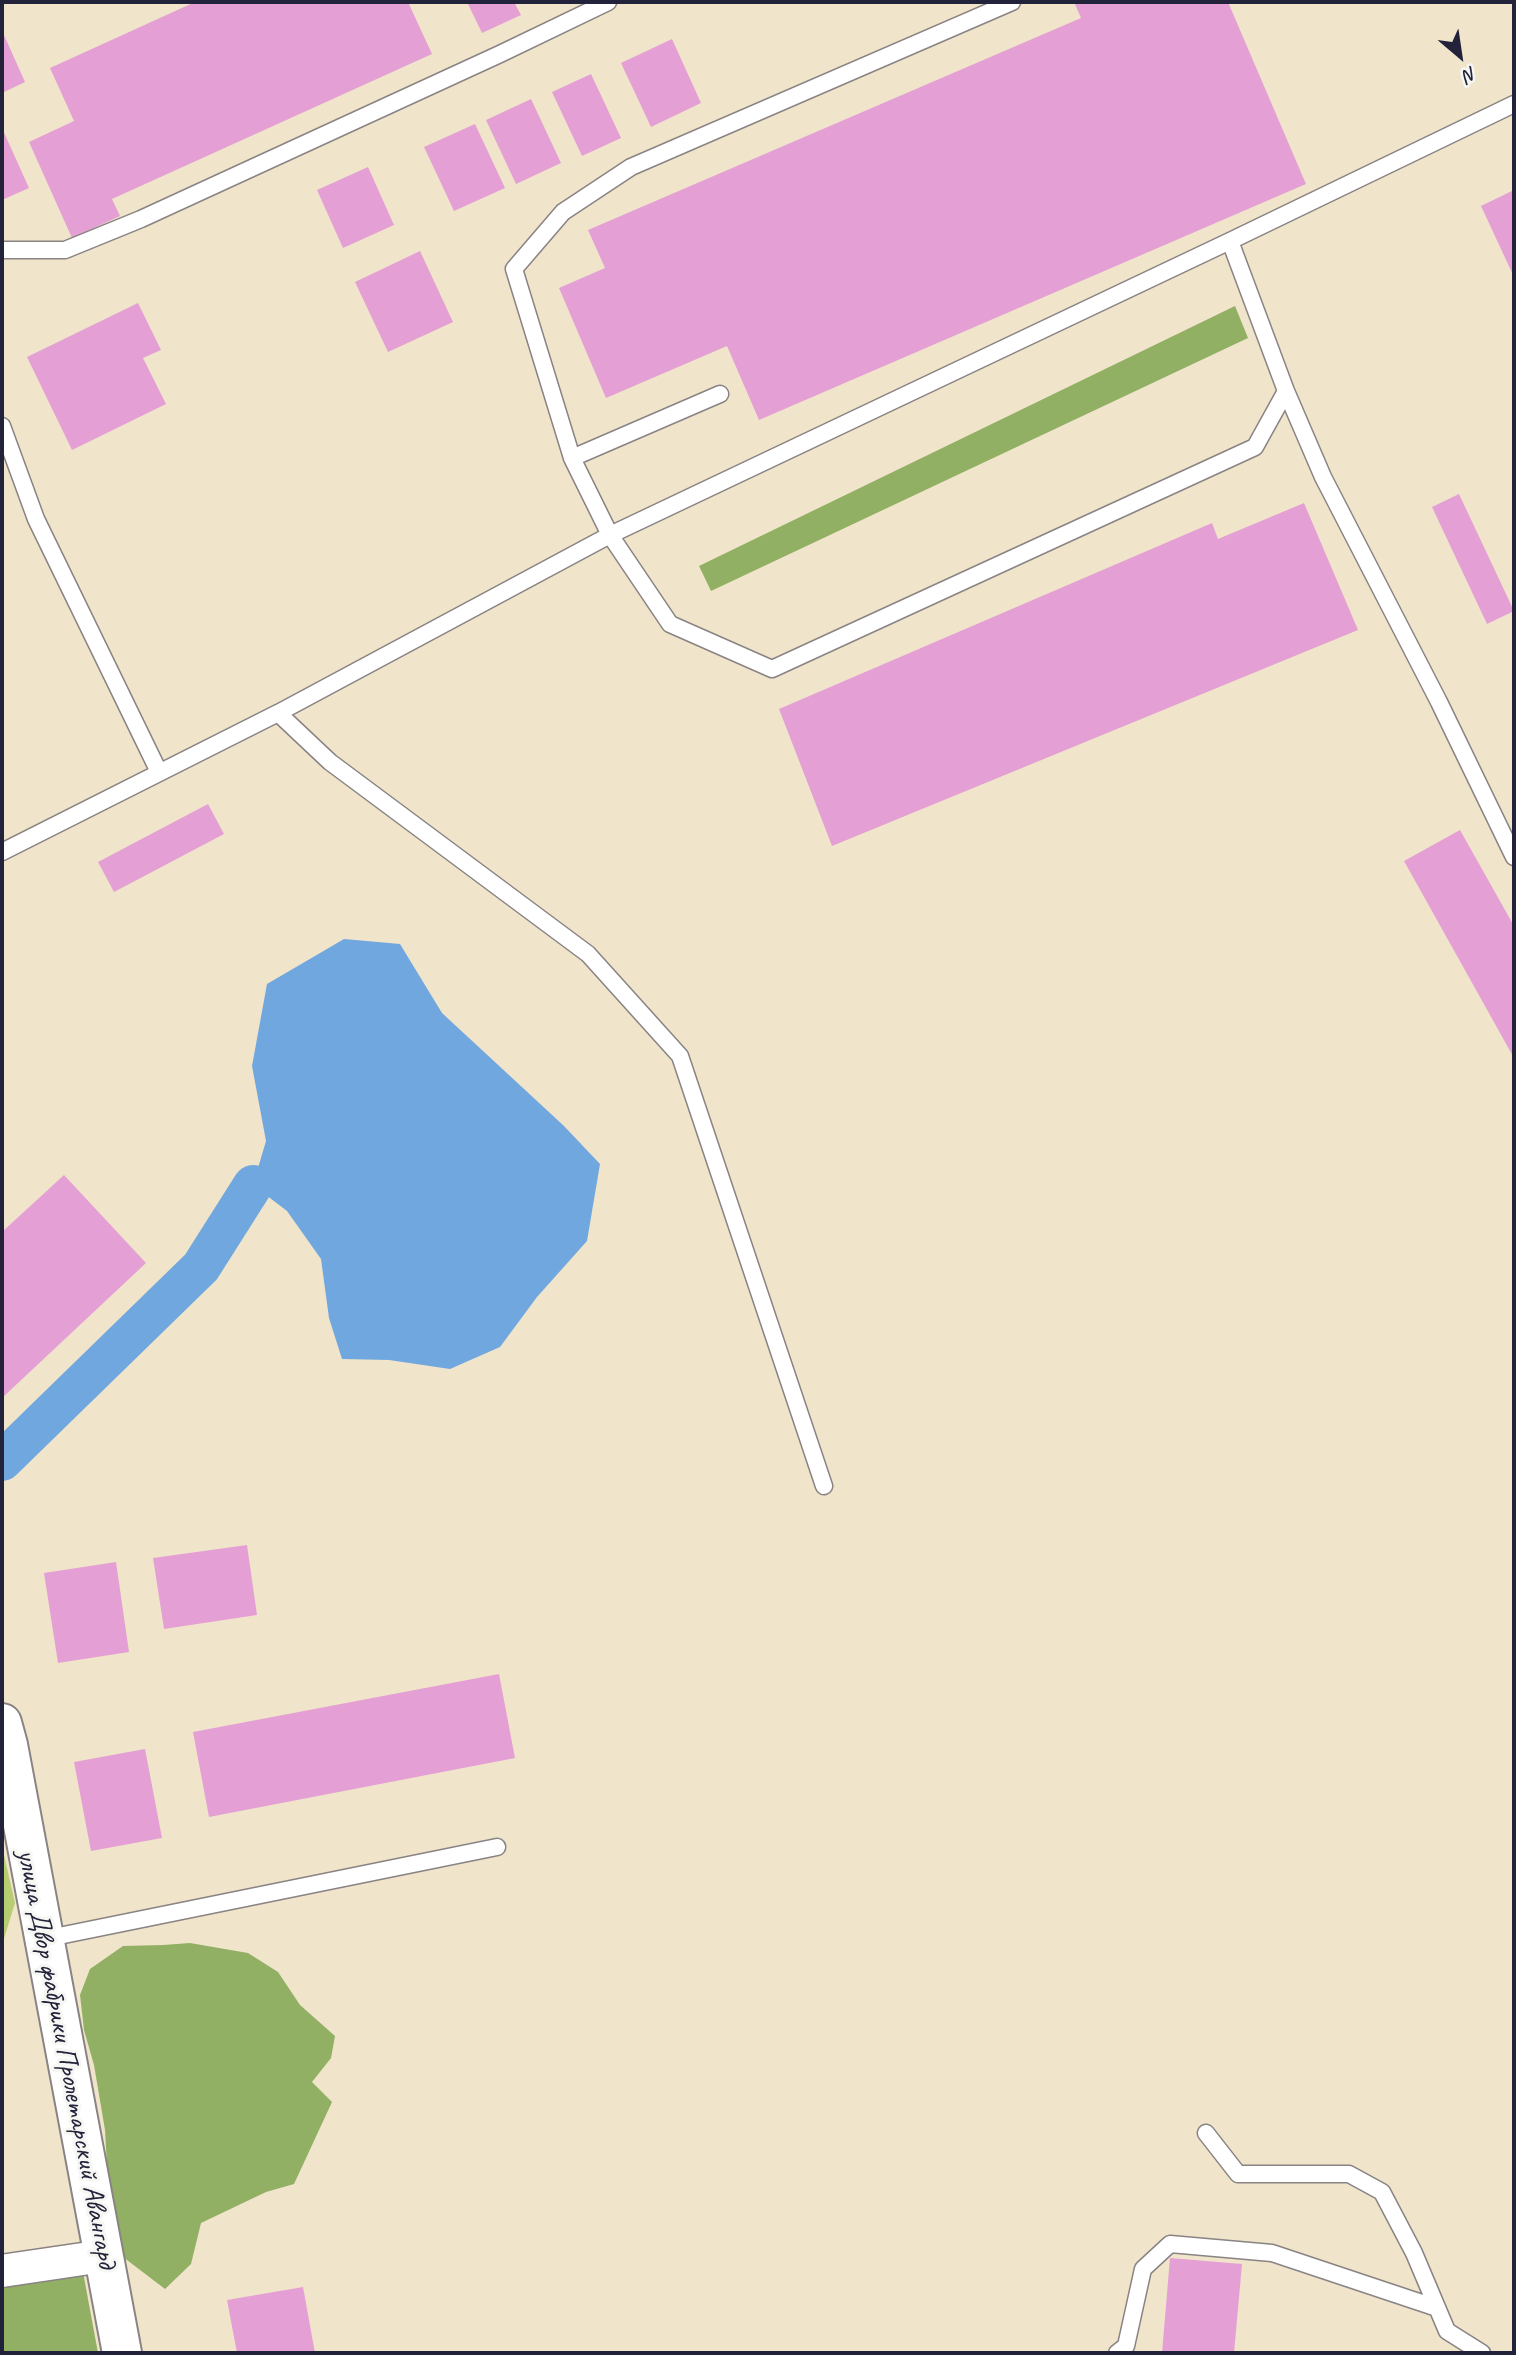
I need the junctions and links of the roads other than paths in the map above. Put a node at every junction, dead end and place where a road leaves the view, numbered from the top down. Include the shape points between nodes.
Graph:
1 (608, 2) edge
2 (1012, 2) edge
3 (1514, 104) edge
4 (1230, 241) junction
5 (2, 250) edge
6 (1286, 391) junction
7 (720, 394) dead end
8 (2, 426) edge
9 (572, 458) junction
10 (610, 535) junction
11 (278, 713) junction
12 (159, 772) junction
13 (2, 852) edge
14 (1514, 857) edge
15 (824, 1486) dead end
16 (2, 1723) edge
17 (497, 1847) dead end
18 (44, 1939) junction
19 (1206, 2133) dead end
20 (103, 2256) junction
21 (2, 2271) edge
22 (1437, 2308) junction
23 (122, 2353) edge
24 (1117, 2353) edge
25 (1482, 2353) edge

1 - 5 lane via 141,219 65,250
2 - 9 lane via 631,167 563,212 514,270
3 - 4 lane
4 - 6 lane
4 - 10 lane
6 - 10 lane via 1255,447 772,669 670,624
6 - 14 lane via 1323,477
7 - 9 lane
8 - 12 lane via 36,519
9 - 10 lane
10 - 11 lane
11 - 12 lane
11 - 15 lane via 330,762 588,954 680,1056
12 - 13 lane
16 - 18 street, улица Двор фабрики Пролетарский Авангард
17 - 18 lane
18 - 20 street, улица Двор фабрики Пролетарский Авангард
19 - 22 lane via 1238,2174 1349,2174 1382,2192
20 - 21 street
20 - 23 street, улица Двор фабрики Пролетарский Авангард
22 - 24 lane via 1272,2253 1170,2245 1143,2269 1126,2346
22 - 25 lane via 1447,2331

